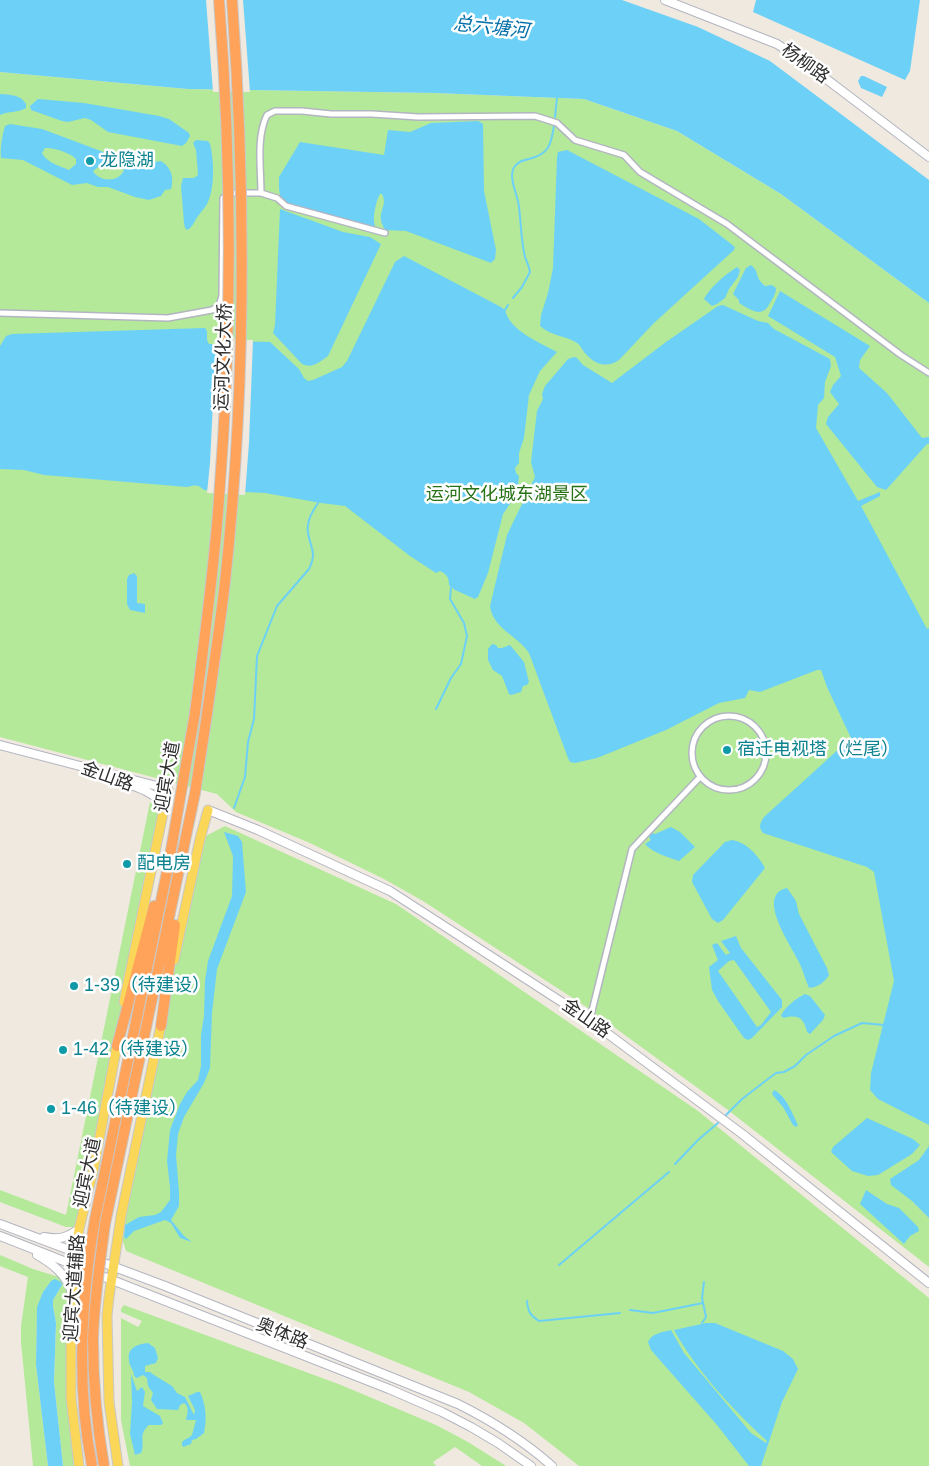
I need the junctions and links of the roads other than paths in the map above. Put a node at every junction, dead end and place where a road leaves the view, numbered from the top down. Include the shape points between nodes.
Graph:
1 (219, 0) edge
2 (232, 0) edge
3 (665, 0) edge
4 (929, 157) edge
5 (261, 193) junction
6 (385, 233) dead end
7 (0, 313) edge
8 (929, 373) edge
9 (195, 714) joint
10 (207, 714) joint
11 (0, 745) edge
12 (201, 755) junction
13 (187, 761) junction
14 (73, 765) junction
15 (700, 777) junction
16 (168, 789) joint
17 (164, 807) junction
18 (208, 810) joint
19 (588, 1019) junction
20 (161, 1026) junction
21 (117, 1046) junction
22 (0, 1224) edge
23 (79, 1230) junction
24 (22, 1232) junction
25 (0, 1236) edge
26 (18, 1243) junction
27 (77, 1254) junction
28 (76, 1266) junction
29 (113, 1268) junction
30 (111, 1280) junction
31 (929, 1283) edge
32 (73, 1295) junction
33 (79, 1466) edge
34 (92, 1466) edge
35 (104, 1466) edge
36 (118, 1466) edge
37 (531, 1466) edge
38 (552, 1466) edge

1 - 9 highway, 运河文化大桥, bridge via 228,152 229,315 219,500
2 - 10 highway, 运河文化大桥, bridge via 243,209 240,386 225,583
3 - 4 street, 杨柳路 via 777,44
5 - 6 street via 277,198 286,206
5 - 7 street via 230,193 223,198 222,296 219,306 212,310 168,318
5 - 8 street via 264,122 267,115 275,111 418,117 536,116 557,123 575,140 624,155 640,172 727,224
9 - 13 highway, 迎宾大道
10 - 12 highway, 迎宾大道
11 - 14 street, 金山路
12 - 20 highway via 198,800 176,916
12 - 35 highway, 迎宾大道, bridge via 106,1224 96,1292 93,1340 96,1412
13 - 21 highway via 152,915
13 - 34 highway, 迎宾大道, bridge via 87,1273 83,1365
14 - 16 street, 金山路
14 - 17 street, 金山路 via 153,794
15 - 15 street via 714,787 732,790 753,781 761,772 766,749 756,728 747,721 731,717 714,720 705,726 693,745 692,756
15 - 19 street via 632,849
16 - 17 main road, 迎宾大道辅路
17 - 21 main road, 迎宾大道辅路
18 - 19 street, 金山路 via 390,891
18 - 20 main road, 迎宾大道辅路
19 - 31 street, 金山路 via 741,1133
20 - 29 main road, 迎宾大道辅路
21 - 23 main road, 迎宾大道辅路
22 - 24 street, 奥体路
23 - 24 street via 56,1239
23 - 27 main road, 迎宾大道辅路
24 - 27 street, 奥体路
25 - 26 street, 奥体路
26 - 28 street, 奥体路
26 - 32 street via 60,1272
27 - 28 main road, 迎宾大道辅路
27 - 29 street, 奥体路
28 - 30 street, 奥体路
28 - 32 main road, 迎宾大道辅路
29 - 30 main road, 迎宾大道辅路
29 - 38 street, 奥体路 via 458,1404 513,1436
30 - 36 main road, 迎宾大道辅路 via 107,1316 109,1402
30 - 37 street, 奥体路 via 442,1412 498,1443
32 - 33 main road, 迎宾大道辅路 via 71,1398

